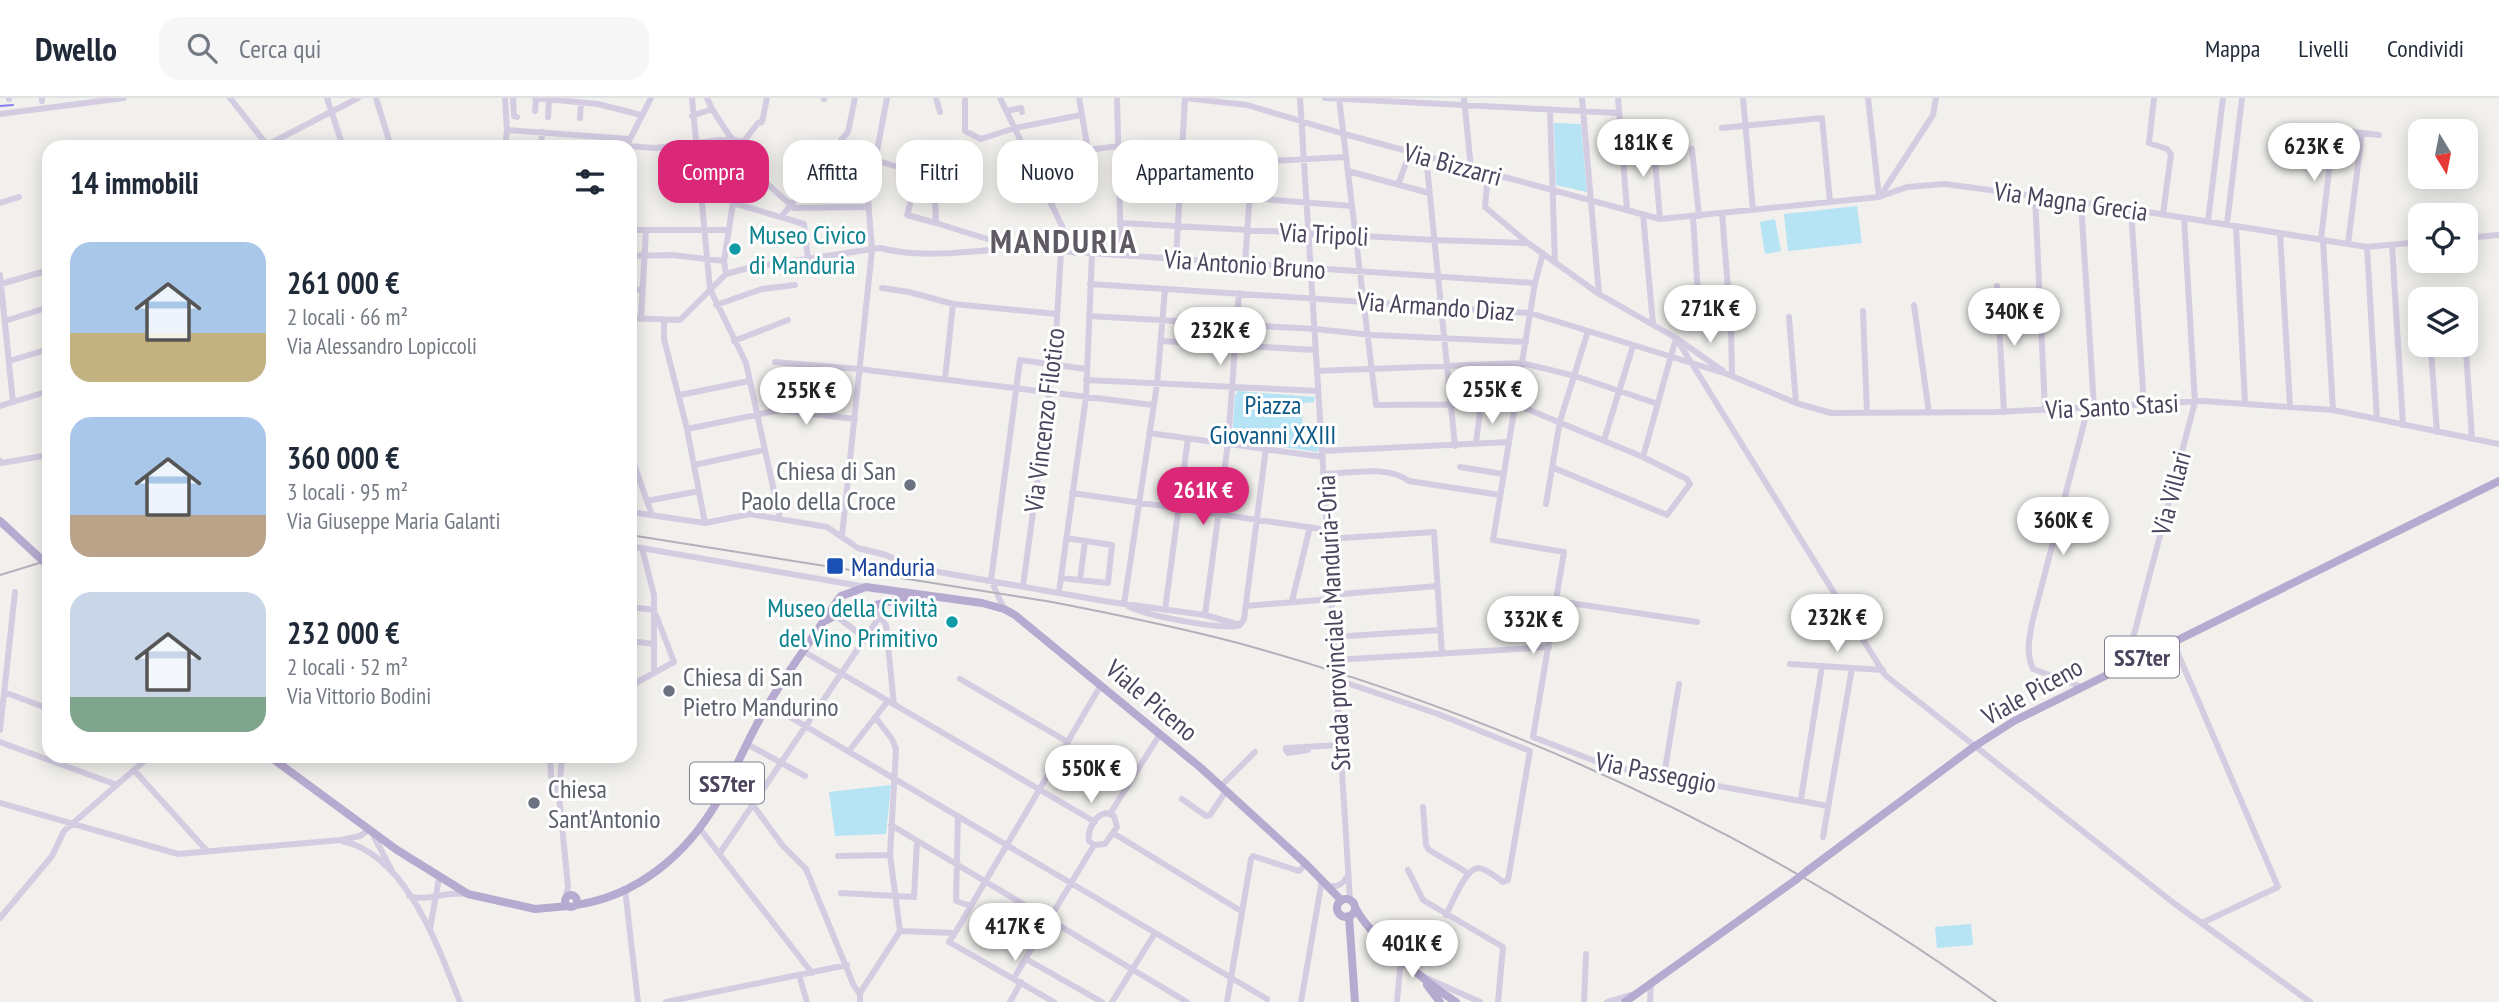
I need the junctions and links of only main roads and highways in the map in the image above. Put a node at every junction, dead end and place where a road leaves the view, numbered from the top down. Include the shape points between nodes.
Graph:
1 (2499, 481) edge
2 (0, 521) edge
3 (42, 560) edge
4 (885, 589) junction
5 (924, 594) junction
6 (839, 599) junction
7 (887, 601) junction
8 (848, 611) junction
9 (822, 624) junction
10 (279, 763) edge
11 (1346, 907) junction
12 (1371, 929) junction
13 (1351, 940) junction
14 (1423, 979) junction
15 (1355, 1002) edge
16 (1440, 1002) edge
17 (1456, 1002) edge
18 (1625, 1002) edge

1 - 18 main road, Viale Piceno / SS7ter, bridge via 2014,721
2 - 3 main road, bridge
4 - 5 main road, SS7ter
4 - 6 main road, SS7ter via 866,587
4 - 7 main road
5 - 7 main road, SS7ter
5 - 11 main road, Viale Piceno / SS7ter via 1004,609 1036,630 1223,789
6 - 8 main road via 838,608
6 - 9 main road, SS7ter
7 - 8 main road, SS7ter
8 - 9 main road, SS7ter
9 - 10 main road, SS7ter via 768,704 700,829 663,868 592,901 571,900 535,909 468,894
11 - 12 main road, Viale Piceno
11 - 13 main road
12 - 13 main road
12 - 14 main road, Viale Piceno
13 - 15 main road
14 - 16 main road
14 - 17 main road, Viale Piceno

